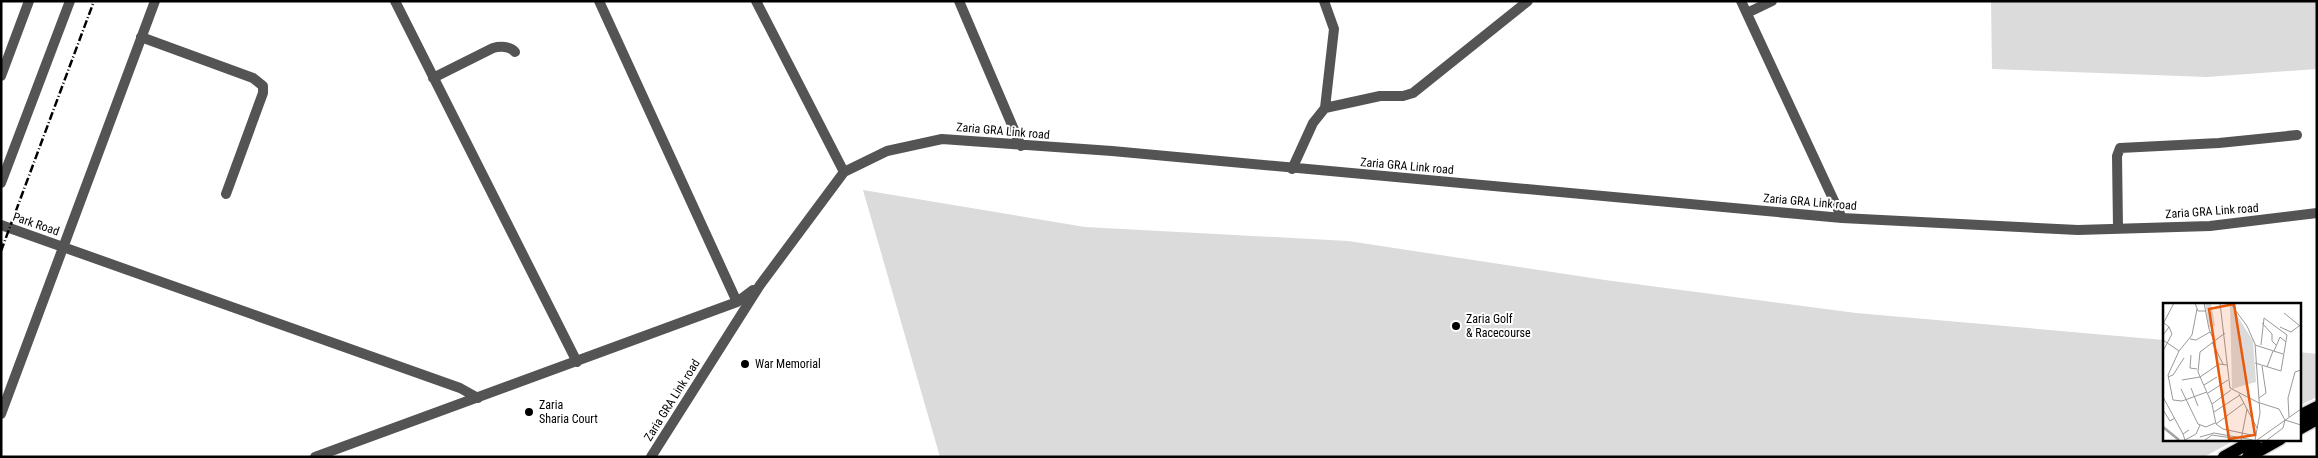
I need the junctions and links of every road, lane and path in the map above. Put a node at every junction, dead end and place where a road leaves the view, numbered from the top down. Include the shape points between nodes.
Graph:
1 (29, 1) edge
2 (70, 1) edge
3 (155, 1) edge
4 (395, 1) edge
5 (599, 1) edge
6 (756, 1) edge
7 (959, 1) edge
8 (1324, 1) edge
9 (1528, 1) edge
10 (1741, 1) edge
11 (1772, 1) edge
12 (1747, 13) junction
13 (141, 37) junction
14 (515, 52) dead end
15 (1, 76) edge
16 (433, 78) junction
17 (1325, 108) junction
18 (2298, 135) dead end
19 (1021, 146) junction
20 (1292, 169) junction
21 (844, 172) junction
22 (1, 183) edge
23 (226, 194) dead end
24 (2317, 213) edge
25 (1842, 218) junction
26 (1, 225) edge
27 (2118, 228) junction
28 (63, 246) junction
29 (760, 285) junction
30 (738, 302) junction
31 (577, 362) junction
32 (478, 398) junction
33 (2317, 407) edge
34 (1, 414) edge
35 (2300, 416) edge
36 (2317, 419) edge
37 (2300, 428) edge
38 (2254, 440) edge
39 (2278, 440) edge
40 (315, 457) edge
41 (651, 457) edge
42 (2224, 457) edge
43 (2248, 457) edge

1 - 15 street
2 - 22 street
3 - 13 street
4 - 16 street
5 - 30 street
6 - 21 street
7 - 19 street
8 - 17 street via 1334,29
9 - 17 street via 1413,93 1380,96
10 - 12 street
11 - 12 street
12 - 25 street
13 - 23 street via 254,78 263,86 264,94
13 - 28 street
14 - 16 street via 512,48 498,47
16 - 31 street
17 - 20 street via 1313,123
18 - 27 street via 2219,144 2120,148 2117,156
19 - 20 street, Zaria GRA Link road via 1112,151
19 - 21 street, Zaria GRA Link road via 942,139 887,151
20 - 25 street, Zaria GRA Link road
21 - 29 street, Zaria GRA Link road
24 - 27 street, Zaria GRA Link road via 2210,226
25 - 27 street, Zaria GRA Link road via 2078,230
26 - 28 street, Park Road
28 - 32 street, Park Road via 460,388
28 - 34 street
29 - 30 street
29 - 41 street, Zaria GRA Link road
30 - 31 street
31 - 32 street
32 - 40 street
33 - 35 main road
36 - 37 main road
38 - 42 main road
39 - 43 main road

